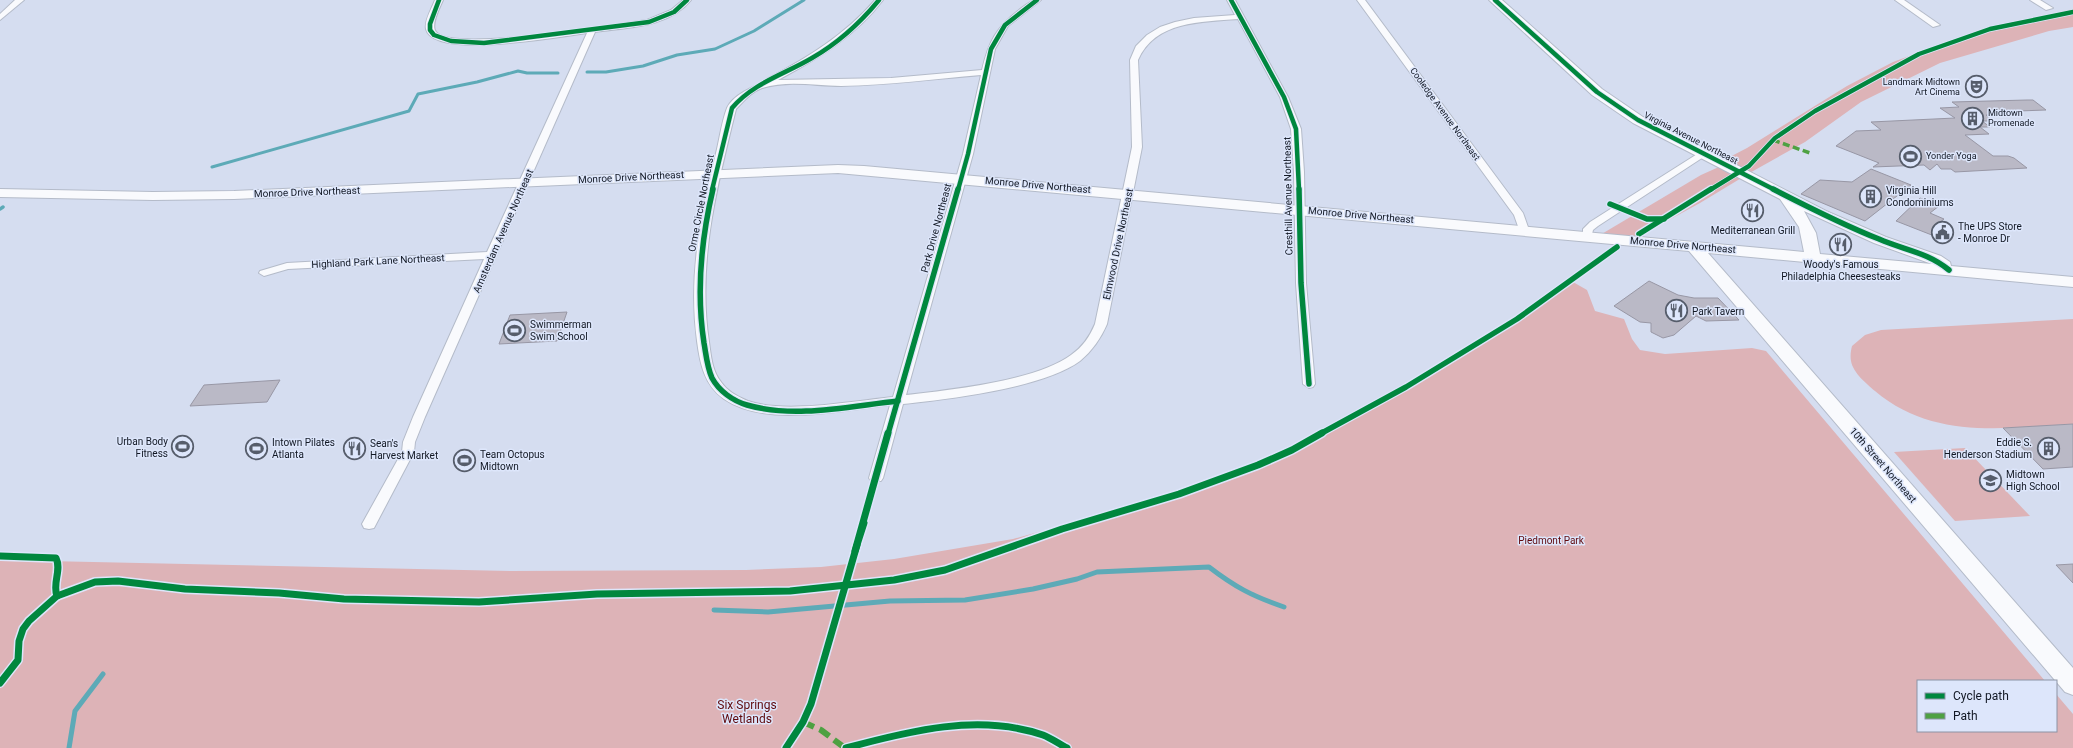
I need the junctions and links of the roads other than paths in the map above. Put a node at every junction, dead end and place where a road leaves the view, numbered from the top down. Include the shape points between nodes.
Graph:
1 (20, 0) edge
2 (439, 0) edge
3 (687, 0) edge
4 (879, 0) edge
5 (1037, 0) edge
6 (1231, 0) edge
7 (1361, 0) edge
8 (1495, 0) edge
9 (1899, 0) edge
10 (2034, 0) edge
11 (2049, 8) dead end
12 (1240, 17) junction
13 (0, 18) edge
14 (1936, 25) dead end
15 (619, 27) junction
16 (592, 30) junction
17 (560, 35) junction
18 (586, 44) junction
19 (985, 72) junction
20 (758, 87) junction
21 (1702, 154) junction
22 (716, 174) junction
23 (960, 178) junction
24 (525, 182) junction
25 (0, 193) edge
26 (1128, 193) junction
27 (1784, 196) junction
28 (1299, 209) junction
29 (1524, 230) junction
30 (1587, 236) junction
31 (1693, 246) junction
32 (492, 255) junction
33 (1814, 258) junction
34 (1949, 270) junction
35 (264, 273) dead end
36 (2073, 282) edge
37 (1309, 384) dead end
38 (898, 401) junction
39 (876, 478) dead end
40 (369, 524) dead end
41 (2073, 685) edge

1 - 13 street
2 - 17 street via 430,30 441,38 484,43
3 - 15 street via 664,18
4 - 20 street via 858,24 836,42 811,59
5 - 19 street, Park Drive Northeast via 1012,18 998,34 991,48
6 - 12 street, Cresthill Avenue Northeast
7 - 29 street, Cooledge Avenue Northeast via 1519,215
8 - 21 main road, Virginia Avenue Northeast via 1609,102 1643,124
9 - 14 street
10 - 11 street
12 - 26 street, Elmwood Drive Northeast via 1204,19 1178,24 1155,32 1140,45 1134,60 1137,147
12 - 28 street, Cresthill Avenue Northeast via 1292,116 1298,143
15 - 16 street
15 - 18 street
16 - 17 street
16 - 18 street, Amsterdam Avenue Northeast
17 - 18 street via 576,36
18 - 24 street, Amsterdam Avenue Northeast
19 - 20 street, Orme Circle Northeast via 891,81 786,81
19 - 23 street, Park Drive Northeast
20 - 22 street, Orme Circle Northeast via 741,98 732,108
21 - 27 main road, Virginia Avenue Northeast
21 - 30 street via 1594,224 1588,229
22 - 23 main road, Monroe Drive Northeast via 838,169
22 - 24 main road, Monroe Drive Northeast
22 - 38 street, Orme Circle Northeast via 702,241 698,277 702,336 709,370 721,390 733,399 767,409 810,409
23 - 26 main road, Monroe Drive Northeast
23 - 38 street, Park Drive Northeast
24 - 25 main road, Monroe Drive Northeast via 234,195
24 - 32 street, Amsterdam Avenue Northeast
26 - 28 main road, Monroe Drive Northeast
26 - 38 street, Elmwood Drive Northeast via 1101,324 1087,349 1065,364 1036,376 962,392
27 - 33 main road via 1807,228 1811,240 1810,251
27 - 34 main road, Virginia Avenue Northeast via 1851,228 1935,259
28 - 29 main road, Monroe Drive Northeast
28 - 37 street, Cresthill Avenue Northeast via 1301,283
29 - 30 main road, Monroe Drive Northeast
30 - 31 main road, Monroe Drive Northeast
31 - 33 main road, Monroe Drive Northeast
31 - 41 main road, 10th Street Northeast
32 - 35 street, Highland Park Lane Northeast via 287,266
32 - 40 street, Amsterdam Avenue Northeast via 413,431 408,452
33 - 34 main road, Monroe Drive Northeast
34 - 36 main road, Monroe Drive Northeast
38 - 39 street, Park Drive Northeast

